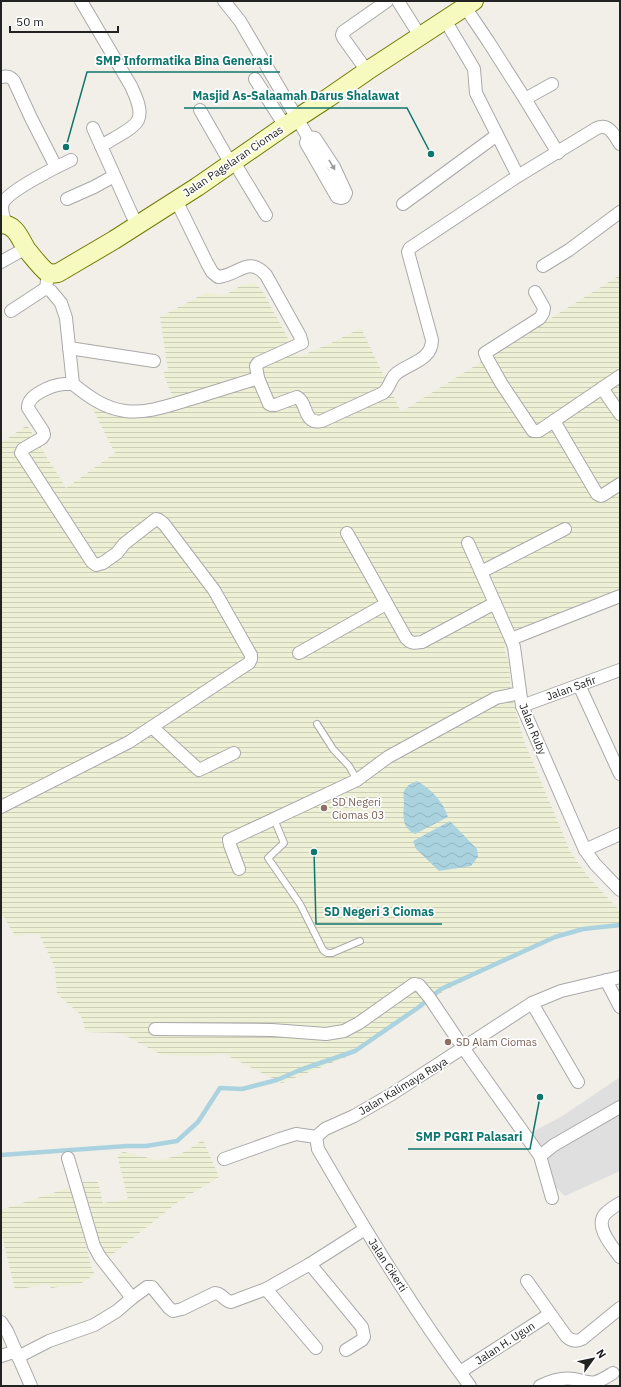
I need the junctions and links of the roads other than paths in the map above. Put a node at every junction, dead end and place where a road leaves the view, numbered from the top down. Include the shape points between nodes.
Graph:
1 (81, 1) edge
2 (224, 1) edge
3 (387, 1) edge
4 (398, 1) edge
5 (469, 4) edge
6 (445, 20) junction
7 (420, 36) junction
8 (367, 71) junction
9 (1, 77) edge
10 (256, 79) dead end
11 (552, 84) dead end
12 (525, 99) junction
13 (200, 110) dead end
14 (291, 123) junction
15 (93, 128) dead end
16 (497, 135) junction
17 (308, 137) junction
18 (620, 144) edge
19 (101, 146) junction
20 (558, 153) junction
21 (71, 160) dead end
22 (233, 163) junction
23 (56, 167) junction
24 (114, 176) junction
25 (518, 176) junction
26 (67, 199) dead end
27 (176, 200) junction
28 (403, 204) dead end
29 (620, 212) edge
30 (266, 215) dead end
31 (3, 224) edge
32 (137, 226) junction
33 (26, 248) junction
34 (1, 262) edge
35 (543, 266) dead end
36 (47, 281) junction
37 (536, 292) dead end
38 (12, 311) dead end
39 (69, 348) junction
40 (154, 361) dead end
41 (620, 376) edge
42 (258, 378) junction
43 (74, 384) junction
44 (602, 388) junction
45 (620, 414) edge
46 (554, 421) junction
47 (620, 484) edge
48 (565, 529) dead end
49 (347, 533) dead end
50 (468, 543) dead end
51 (481, 572) junction
52 (620, 596) edge
53 (495, 603) junction
54 (386, 604) junction
55 (512, 639) junction
56 (299, 653) dead end
57 (620, 670) edge
58 (579, 685) junction
59 (520, 693) junction
60 (522, 706) junction
61 (317, 724) dead end
62 (152, 727) junction
63 (234, 753) dead end
64 (620, 774) edge
65 (357, 780) junction
66 (1, 806) edge
67 (274, 819) junction
68 (620, 834) edge
69 (585, 850) junction
70 (239, 869) dead end
71 (620, 890) edge
72 (360, 941) dead end
73 (620, 977) edge
74 (606, 980) junction
75 (532, 1003) junction
76 (620, 1007) edge
77 (156, 1029) dead end
78 (464, 1049) junction
79 (578, 1082) dead end
80 (620, 1107) edge
81 (316, 1137) junction
82 (540, 1156) junction
83 (68, 1158) dead end
84 (224, 1159) dead end
85 (552, 1198) dead end
86 (620, 1202) edge
87 (365, 1229) junction
88 (620, 1257) edge
89 (310, 1264) junction
90 (528, 1281) dead end
91 (266, 1289) junction
92 (132, 1298) junction
93 (620, 1308) edge
94 (550, 1314) junction
95 (1, 1322) edge
96 (316, 1348) dead end
97 (346, 1350) dead end
98 (17, 1354) junction
99 (1, 1356) edge
100 (460, 1372) junction
101 (613, 1373) dead end
102 (30, 1386) edge
103 (470, 1386) edge
104 (540, 1386) edge

1 - 19 street via 131,86 139,112 138,120 133,126
2 - 14 street via 243,25
3 - 8 street via 342,32 344,39
4 - 7 street
5 - 6 main road, Jalan Pagelaran Ciomas
5 - 12 street via 488,41
6 - 7 main road, Jalan Pagelaran Ciomas
6 - 16 street via 474,69 476,93
7 - 8 main road, Jalan Pagelaran Ciomas
8 - 14 main road, Jalan Pagelaran Ciomas
9 - 23 street via 6,76 14,81
10 - 14 street
11 - 12 street
12 - 20 street
13 - 22 street
14 - 17 street
14 - 22 main road, Jalan Pagelaran Ciomas
15 - 19 street
16 - 25 street
16 - 28 street
17 -> 17 street via 315,138 334,167 346,193 344,197 337,197 306,143
18 - 20 street via 610,129 602,126
19 - 24 street
20 - 25 street
21 - 23 street
22 - 27 main road, Jalan Pagelaran Ciomas
22 - 30 street
23 - 31 street via 5,199 2,204
24 - 26 street
24 - 32 street
25 - 42 street via 410,248 408,252 432,347 428,354 397,373 391,379 387,390 316,422 307,416 301,400 296,397 275,405 269,404
27 - 32 main road, Jalan Pagelaran Ciomas
27 - 42 street via 212,272 218,277 246,266 260,268 302,339 299,345 258,363
29 - 35 street via 570,250
31 - 33 main road via 16,231
32 - 36 main road, Jalan Pagelaran Ciomas
33 - 34 street
33 - 36 main road via 43,270
36 - 38 street
36 - 39 street via 61,303 66,318
37 - 46 street via 544,308 540,318 485,353 501,383 533,431 539,432
39 - 40 street
39 - 43 street
41 - 44 street
42 - 43 street via 163,407 140,411 126,411 106,406 85,394
43 - 62 street via 63,384 45,390 29,401 28,408 44,435 21,451 28,465 96,565 117,553 124,544 156,519 164,524 214,590 251,659 249,663
44 - 45 street
44 - 46 street
46 - 47 street via 598,494 601,496
48 - 51 street
49 - 54 street
50 - 51 street, Jalan Ruby
51 - 53 street, Jalan Ruby
52 - 55 street
53 - 54 street via 414,644 406,638
53 - 55 street, Jalan Ruby
54 - 56 street
55 - 59 street, Jalan Ruby
57 - 58 street, Jalan Safir
58 - 60 street, Jalan Safir
58 - 64 street
59 - 60 street, Jalan Ruby
59 - 65 street via 496,698 388,757
60 - 69 street, Jalan Ruby
61 - 65 lane
62 - 63 street via 198,770
62 - 66 street via 129,742
65 - 67 street
67 - 70 street via 229,840
67 - 72 lane via 284,843 268,858 300,904 323,950 332,953
68 - 69 street
69 - 71 street, Jalan Ruby
73 - 74 street, Jalan Kalimaya Raya
74 - 75 street, Jalan Kalimaya Raya via 561,991
74 - 76 street
75 - 78 street, Jalan Kalimaya Raya
75 - 79 street
77 - 78 street via 272,1030 326,1034 344,1031 414,984 419,985 429,997
78 - 81 street, Jalan Kalimaya Raya via 354,1116 325,1129
78 - 82 street
80 - 82 street via 554,1145
81 - 84 street via 296,1134
81 - 87 street, Jalan Cikerti via 318,1149
82 - 85 street
83 - 92 street via 94,1246
86 - 88 street via 607,1212 602,1220 603,1232
87 - 89 street
87 - 100 street, Jalan Cikerti via 428,1328
89 - 91 street
89 - 97 street via 362,1327 362,1340
90 - 94 street
91 - 92 street via 231,1302 215,1293 173,1311 152,1287 146,1288
91 - 96 street
92 - 98 street via 94,1325
93 - 94 street via 578,1341 569,1340
94 - 100 street, Jalan H. Ugun
95 - 98 street
98 - 99 street
98 - 102 street
100 - 103 street, Jalan Cikerti
101 - 104 street via 596,1382 562,1379 551,1380

